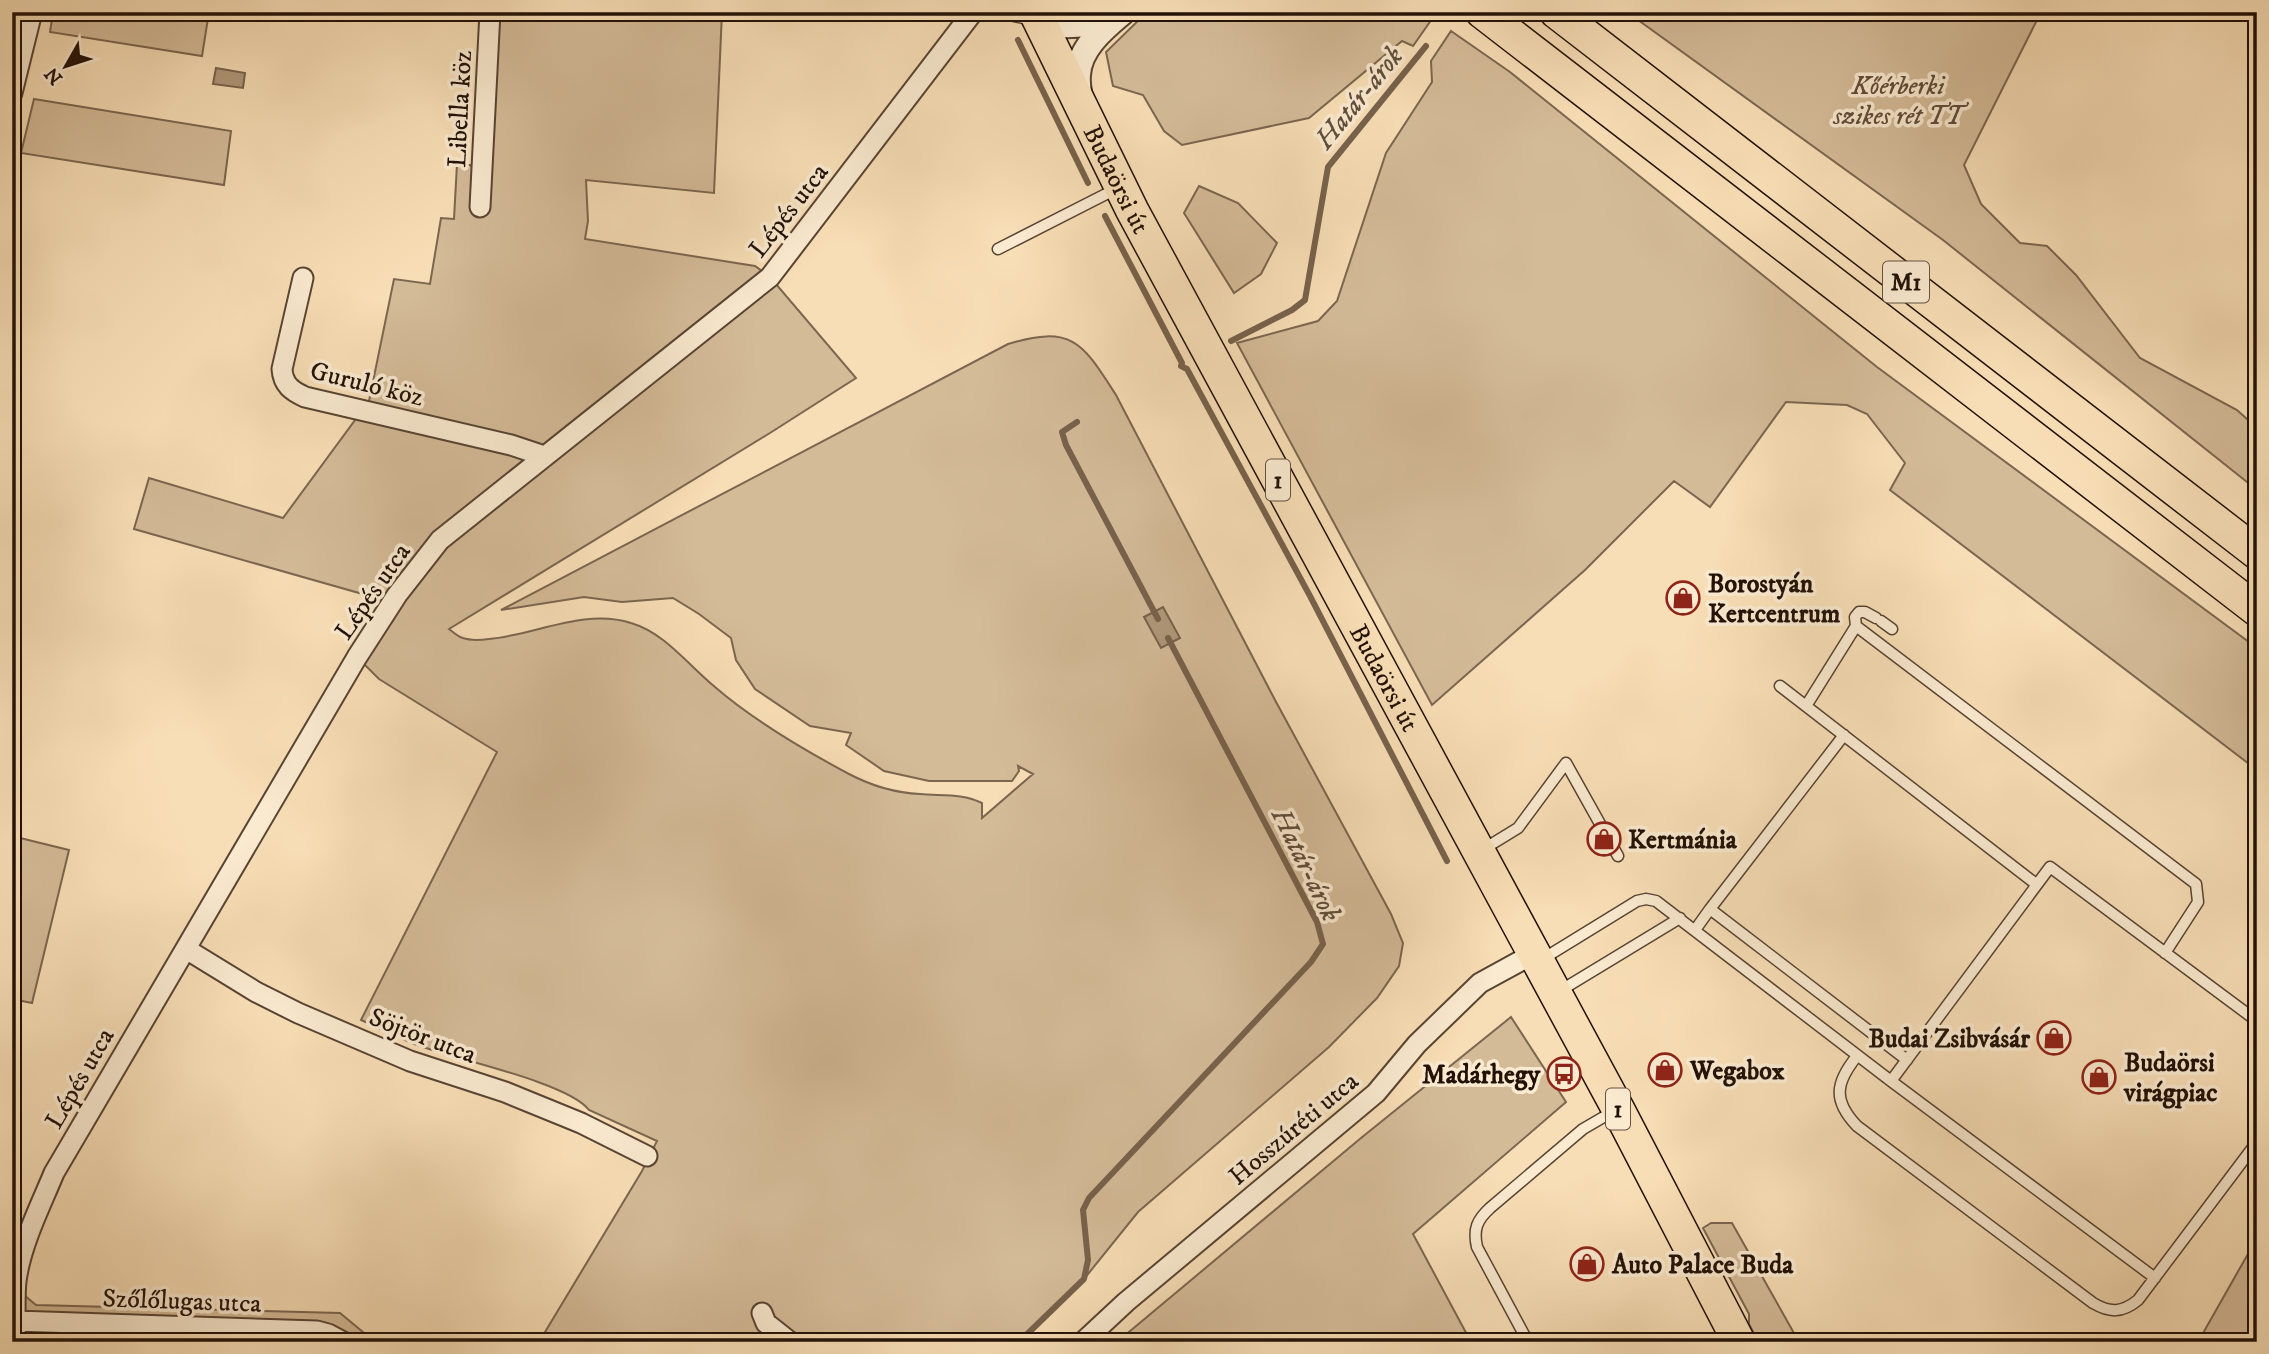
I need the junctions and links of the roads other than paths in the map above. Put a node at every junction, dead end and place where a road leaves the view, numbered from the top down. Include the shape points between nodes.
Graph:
1 (32, 12) edge
2 (490, 12) edge
3 (973, 12) edge
4 (996, 12) edge
5 (1123, 12) edge
6 (1482, 12) edge
7 (1556, 12) edge
8 (1038, 17) edge
9 (12, 93) edge
10 (1080, 106) junction
11 (1121, 187) junction
12 (480, 207) dead end
13 (998, 249) dead end
14 (303, 278) dead end
15 (544, 456) junction
16 (2157, 534) junction
17 (2257, 552) edge
18 (2257, 610) edge
19 (1856, 626) junction
20 (1892, 628) dead end
21 (2257, 628) edge
22 (1780, 686) dead end
23 (1806, 706) junction
24 (1844, 735) junction
25 (1479, 852) junction
26 (1618, 856) dead end
27 (2036, 884) junction
28 (1710, 909) junction
29 (1680, 918) junction
30 (1695, 930) junction
31 (186, 948) junction
32 (2165, 953) junction
33 (1535, 958) junction
34 (1555, 994) junction
35 (2257, 1021) edge
36 (1857, 1056) junction
37 (1907, 1060) junction
38 (1891, 1081) junction
39 (1618, 1109) junction
40 (2257, 1142) edge
41 (647, 1156) dead end
42 (16, 1261) edge
43 (2155, 1278) junction
44 (762, 1313) dead end
45 (16, 1321) junction
46 (15, 1342) edge
47 (343, 1342) edge
48 (790, 1342) edge
49 (1083, 1342) edge
50 (1528, 1342) edge
51 (1739, 1342) edge

1 - 9 street
2 - 12 street, Libella köz
3 - 15 street, Lépés utca via 770,277
4 - 8 lane
5 - 8 street via 1081,26 1060,26
5 - 10 street via 1096,35 1085,55 1077,74
6 - 16 main road, M1
7 - 17 main road, M1
8 - 10 main road, Budaörsi út / 1
10 - 11 main road, Budaörsi út / 1
11 - 13 lane
11 - 25 main road, Budaörsi út / 1
14 - 15 street, Guruló köz via 282,369 293,392
15 - 31 street, Lépés utca via 440,540 397,595
16 - 18 main road, M1
16 - 21 main road
19 - 20 lane via 1855,617 1865,612
19 - 23 lane
19 - 32 lane via 2196,884 2198,902
22 - 23 lane
23 - 24 lane
24 - 27 lane
24 - 28 lane
25 - 26 lane via 1518,828 1566,762
25 - 33 main road, Budaörsi út / 1
27 - 32 lane via 2049,867
27 - 37 lane
28 - 30 lane
28 - 37 lane
29 - 30 lane
29 - 33 lane via 1656,901 1637,901
29 - 34 lane
30 - 36 lane
31 - 41 street, Söjtör utca via 298,1013 410,1061 581,1123
31 - 42 street, Lépés utca via 54,1173
32 - 35 lane
33 - 34 main road, Budaörsi út / 1
33 - 49 street, Hosszúréti utca via 1480,983 1417,1044 1376,1093
34 - 39 main road, Budaörsi út / 1
36 - 38 lane
36 - 43 lane via 1842,1077 1840,1097 1850,1119 1867,1134 2101,1308 2110,1311 2130,1306
37 - 38 lane
38 - 43 lane
39 - 50 lane via 1583,1129 1547,1159 1480,1217 1474,1232 1477,1247
39 - 51 main road, Budaörsi út / 1
40 - 43 lane
42 - 45 street, Lépés utca
44 - 48 street via 766,1323
45 - 46 street, Lépés utca
45 - 47 street, Szőlőlugas utca via 317,1331

